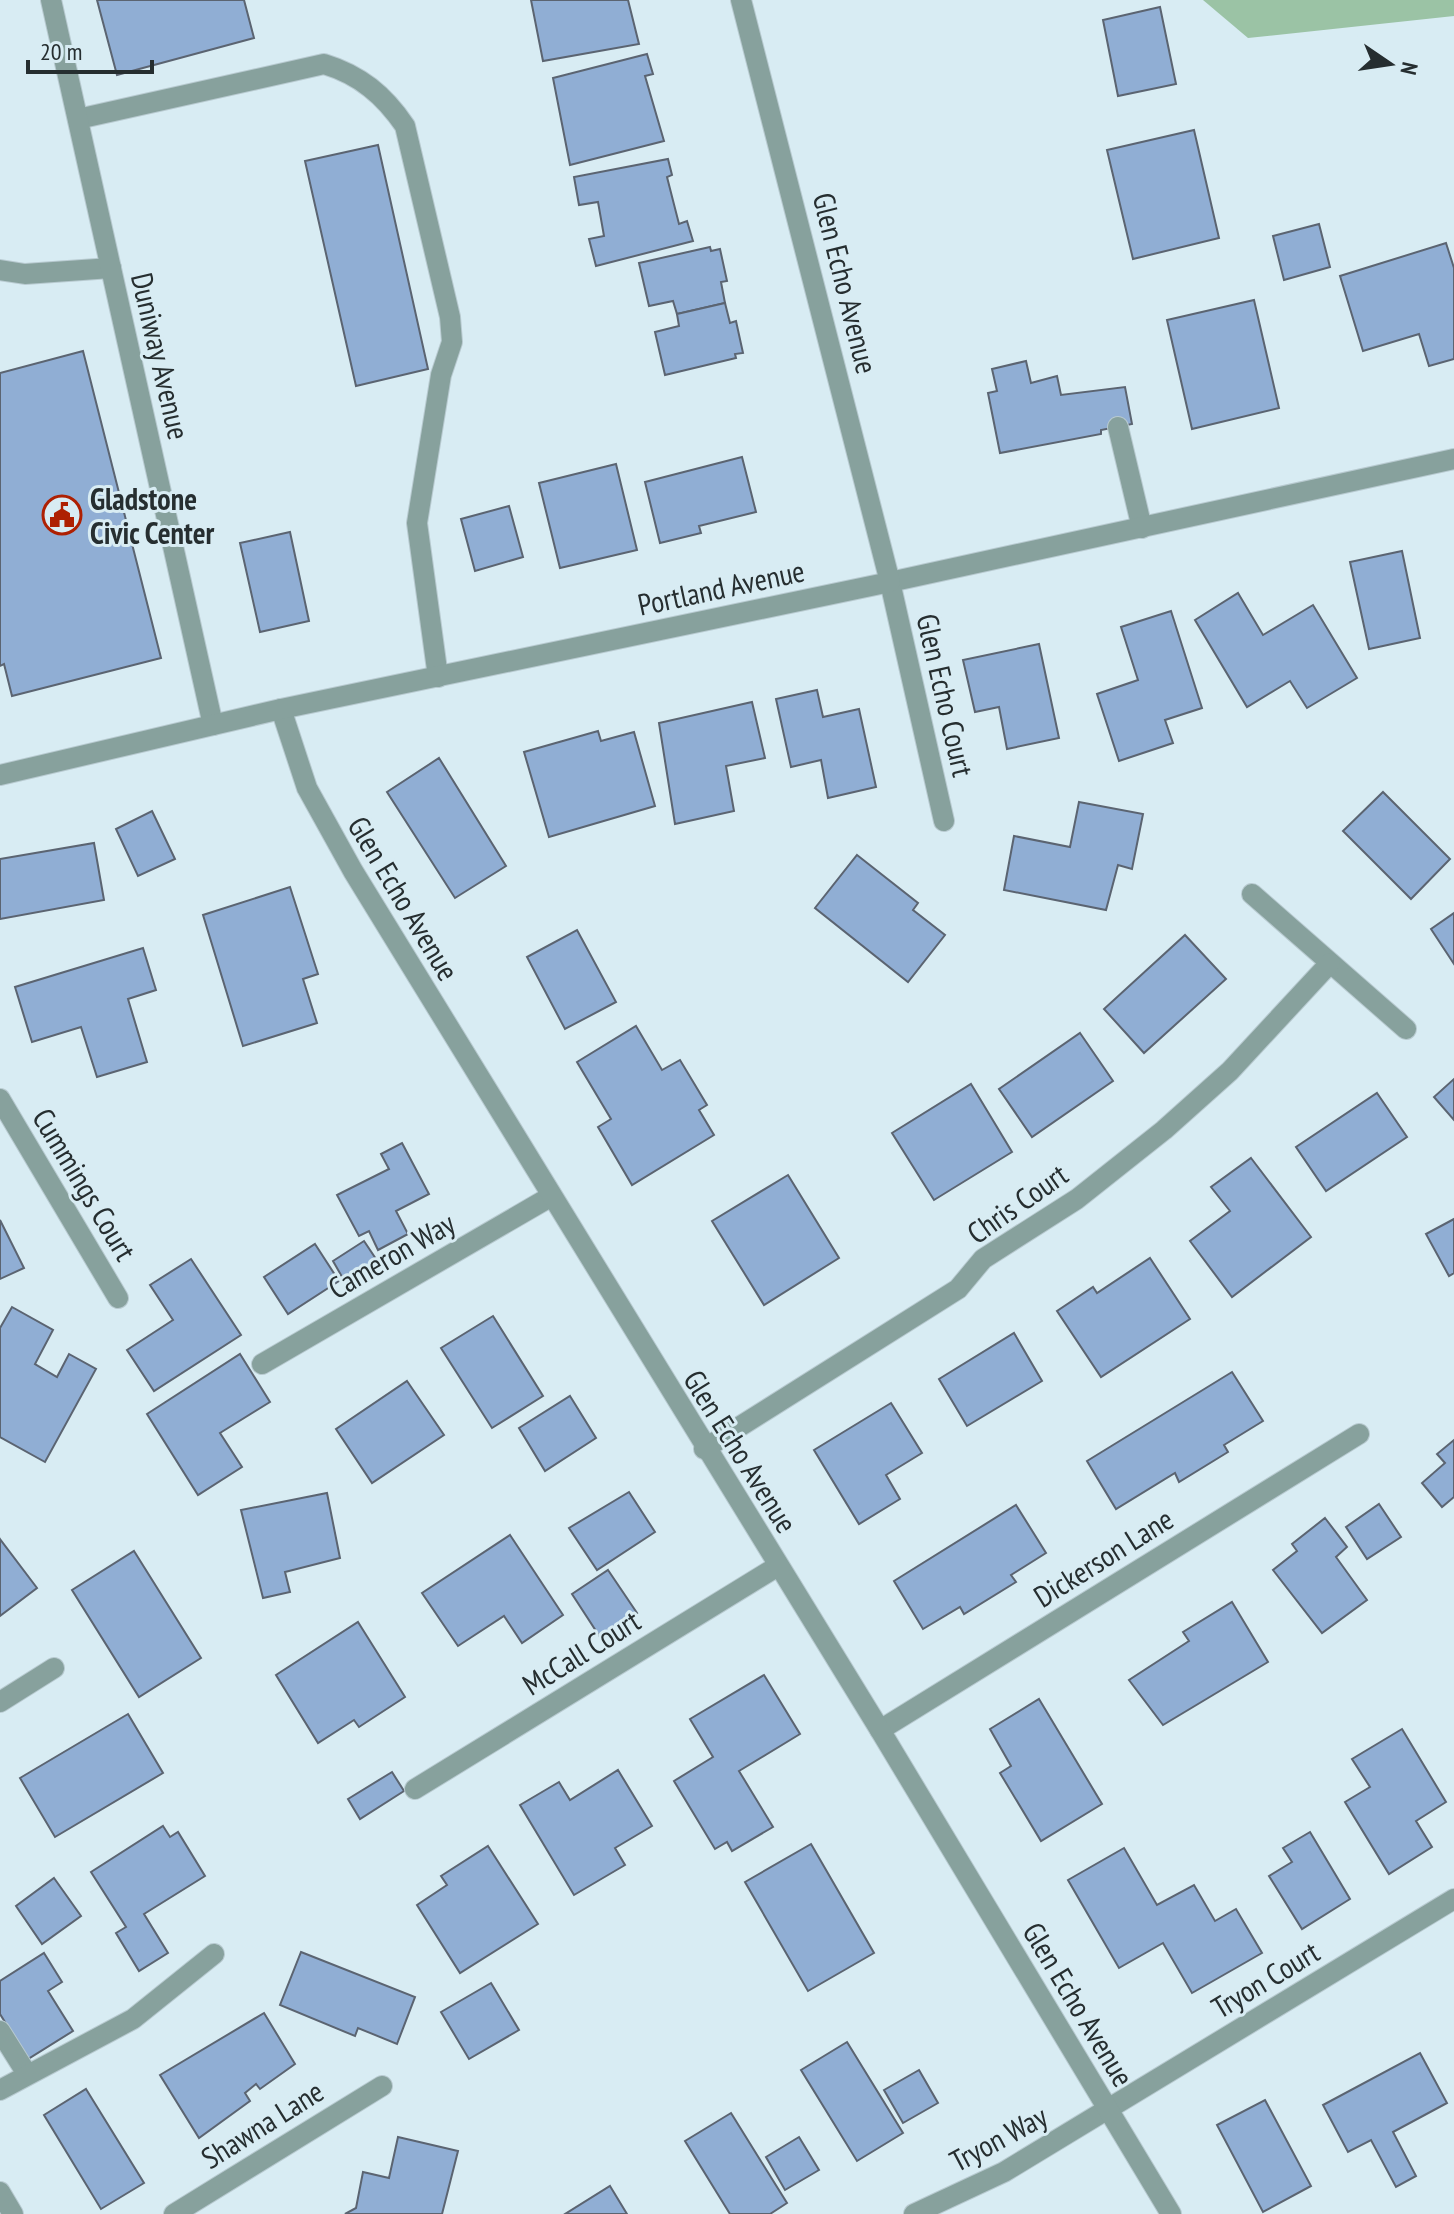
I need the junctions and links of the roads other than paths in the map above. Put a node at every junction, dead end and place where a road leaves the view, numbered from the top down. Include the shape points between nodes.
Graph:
1 (51, 0) edge
2 (741, 0) edge
3 (78, 119) junction
4 (111, 268) junction
5 (0, 270) edge
6 (1118, 427) dead end
7 (1454, 459) edge
8 (1142, 528) junction
9 (890, 582) junction
10 (438, 677) junction
11 (281, 709) junction
12 (213, 725) junction
13 (0, 775) edge
14 (944, 821) dead end
15 (1252, 894) dead end
16 (1330, 963) junction
17 (1406, 1029) dead end
18 (0, 1099) edge
19 (550, 1197) junction
20 (118, 1298) dead end
21 (262, 1364) dead end
22 (1359, 1434) dead end
23 (704, 1449) junction
24 (778, 1566) junction
25 (54, 1668) dead end
26 (0, 1702) edge
27 (880, 1730) junction
28 (415, 1789) dead end
29 (1454, 1899) edge
30 (214, 1954) dead end
31 (0, 2031) edge
32 (27, 2074) junction
33 (382, 2086) dead end
34 (0, 2090) edge
35 (1108, 2111) junction
36 (0, 2192) edge
37 (13, 2214) edge
38 (174, 2214) edge
39 (914, 2214) edge
40 (1171, 2214) edge

1 - 3 street, Duniway Avenue
2 - 9 street, Glen Echo Avenue
3 - 4 street, Duniway Avenue
3 - 10 street via 324,64 353,73 389,103 405,126 452,342 441,375 417,523
4 - 5 street via 25,274
4 - 12 street, Duniway Avenue
6 - 8 street
7 - 8 street, Portland Avenue
8 - 9 street, Portland Avenue
9 - 10 street, Portland Avenue
9 - 14 street, Glen Echo Court
10 - 11 street, Portland Avenue
11 - 12 street, Portland Avenue
11 - 19 street, Glen Echo Avenue via 320,816
12 - 13 street, Portland Avenue
15 - 16 street
16 - 17 street
16 - 23 street, Chris Court via 1230,1071 1077,1199 983,1259 958,1289
18 - 20 street, Cummings Court
19 - 21 street, Cameron Way
19 - 23 street, Glen Echo Avenue
22 - 27 street, Dickerson Lane
23 - 24 street, Glen Echo Avenue
24 - 27 street, Glen Echo Avenue
24 - 28 street, McCall Court
25 - 26 street
27 - 35 street, Glen Echo Avenue
29 - 35 street, Tryon Court
30 - 32 street via 133,2019
31 - 32 street
32 - 34 street
33 - 38 street, Shawna Lane
35 - 39 street, Tryon Way via 1004,2172
35 - 40 street, Glen Echo Avenue
36 - 37 street

